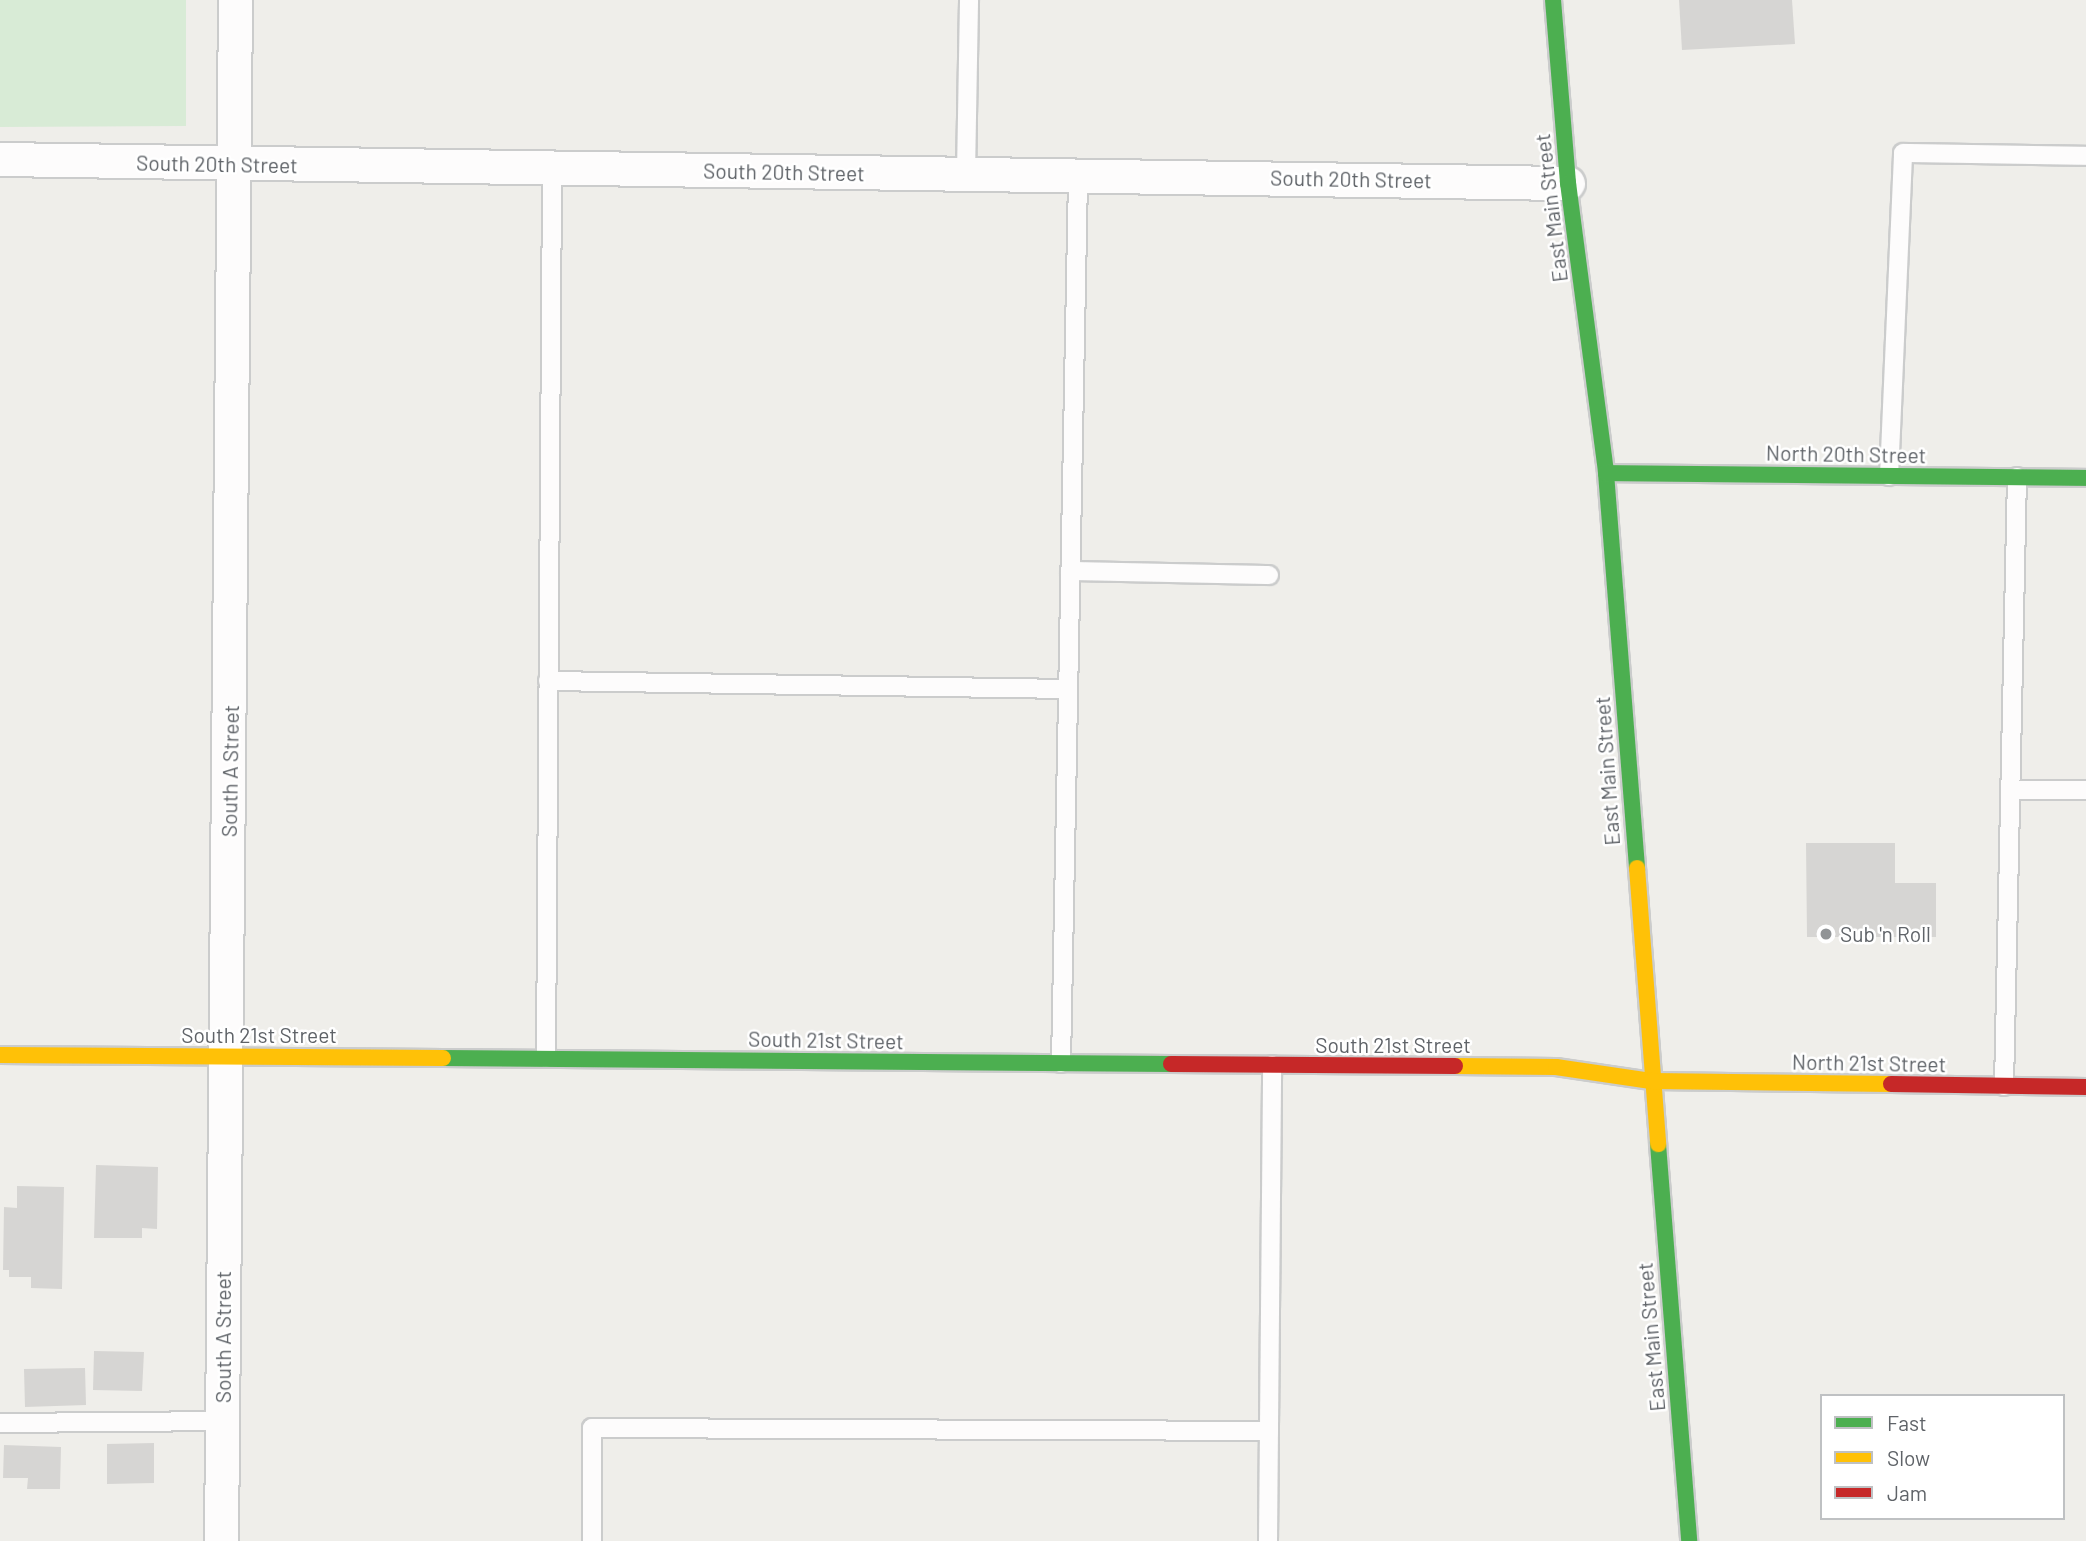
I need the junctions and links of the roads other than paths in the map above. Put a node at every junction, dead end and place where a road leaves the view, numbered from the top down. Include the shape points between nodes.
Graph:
1 (236, 0) edge
2 (969, 0) edge
3 (1553, 0) edge
4 (2086, 156) edge
5 (0, 159) edge
6 (234, 164) junction
7 (552, 169) junction
8 (966, 174) junction
9 (1077, 176) junction
10 (1568, 183) junction
11 (1606, 473) junction
12 (1889, 476) junction
13 (2017, 477) junction
14 (2086, 478) edge
15 (1070, 571) junction
16 (1269, 575) dead end
17 (548, 681) junction
18 (1068, 689) junction
19 (2011, 790) junction
20 (2086, 790) edge
21 (0, 1055) edge
22 (225, 1056) junction
23 (546, 1058) junction
24 (1061, 1063) junction
25 (1272, 1065) junction
26 (1651, 1081) junction
27 (2004, 1086) junction
28 (2086, 1087) edge
29 (223, 1421) junction
30 (0, 1423) edge
31 (1269, 1432) junction
32 (221, 1541) edge
33 (592, 1541) edge
34 (1268, 1541) edge
35 (1689, 1541) edge

1 - 6 street, South A Street
2 - 8 lane
3 - 10 street, East Main Street
4 - 12 lane via 1903,153
5 - 6 street, South 20th Street
6 - 7 street, South 20th Street
6 - 22 street, South A Street
7 - 8 street, South 20th Street
7 - 17 lane
8 - 9 street, South 20th Street
9 - 10 street, South 20th Street
9 - 15 lane
10 - 11 street, East Main Street
11 - 12 street, North 20th Street
11 - 26 street, East Main Street
12 - 13 street, North 20th Street
13 - 14 street, North 20th Street
13 - 19 lane
15 - 16 lane
15 - 18 lane
17 - 18 lane
17 - 23 lane
18 - 24 lane
19 - 20 lane
19 - 27 lane
21 - 22 street, South 21st Street
22 - 23 street, South 21st Street
22 - 29 street, South A Street
23 - 24 street, South 21st Street
24 - 25 street, South 21st Street
25 - 26 street, South 21st Street via 1556,1067
25 - 31 lane
26 - 27 street, North 21st Street
26 - 35 street, East Main Street
27 - 28 street, North 21st Street
29 - 30 lane
29 - 32 street, South A Street
31 - 33 lane via 592,1428
31 - 34 lane

